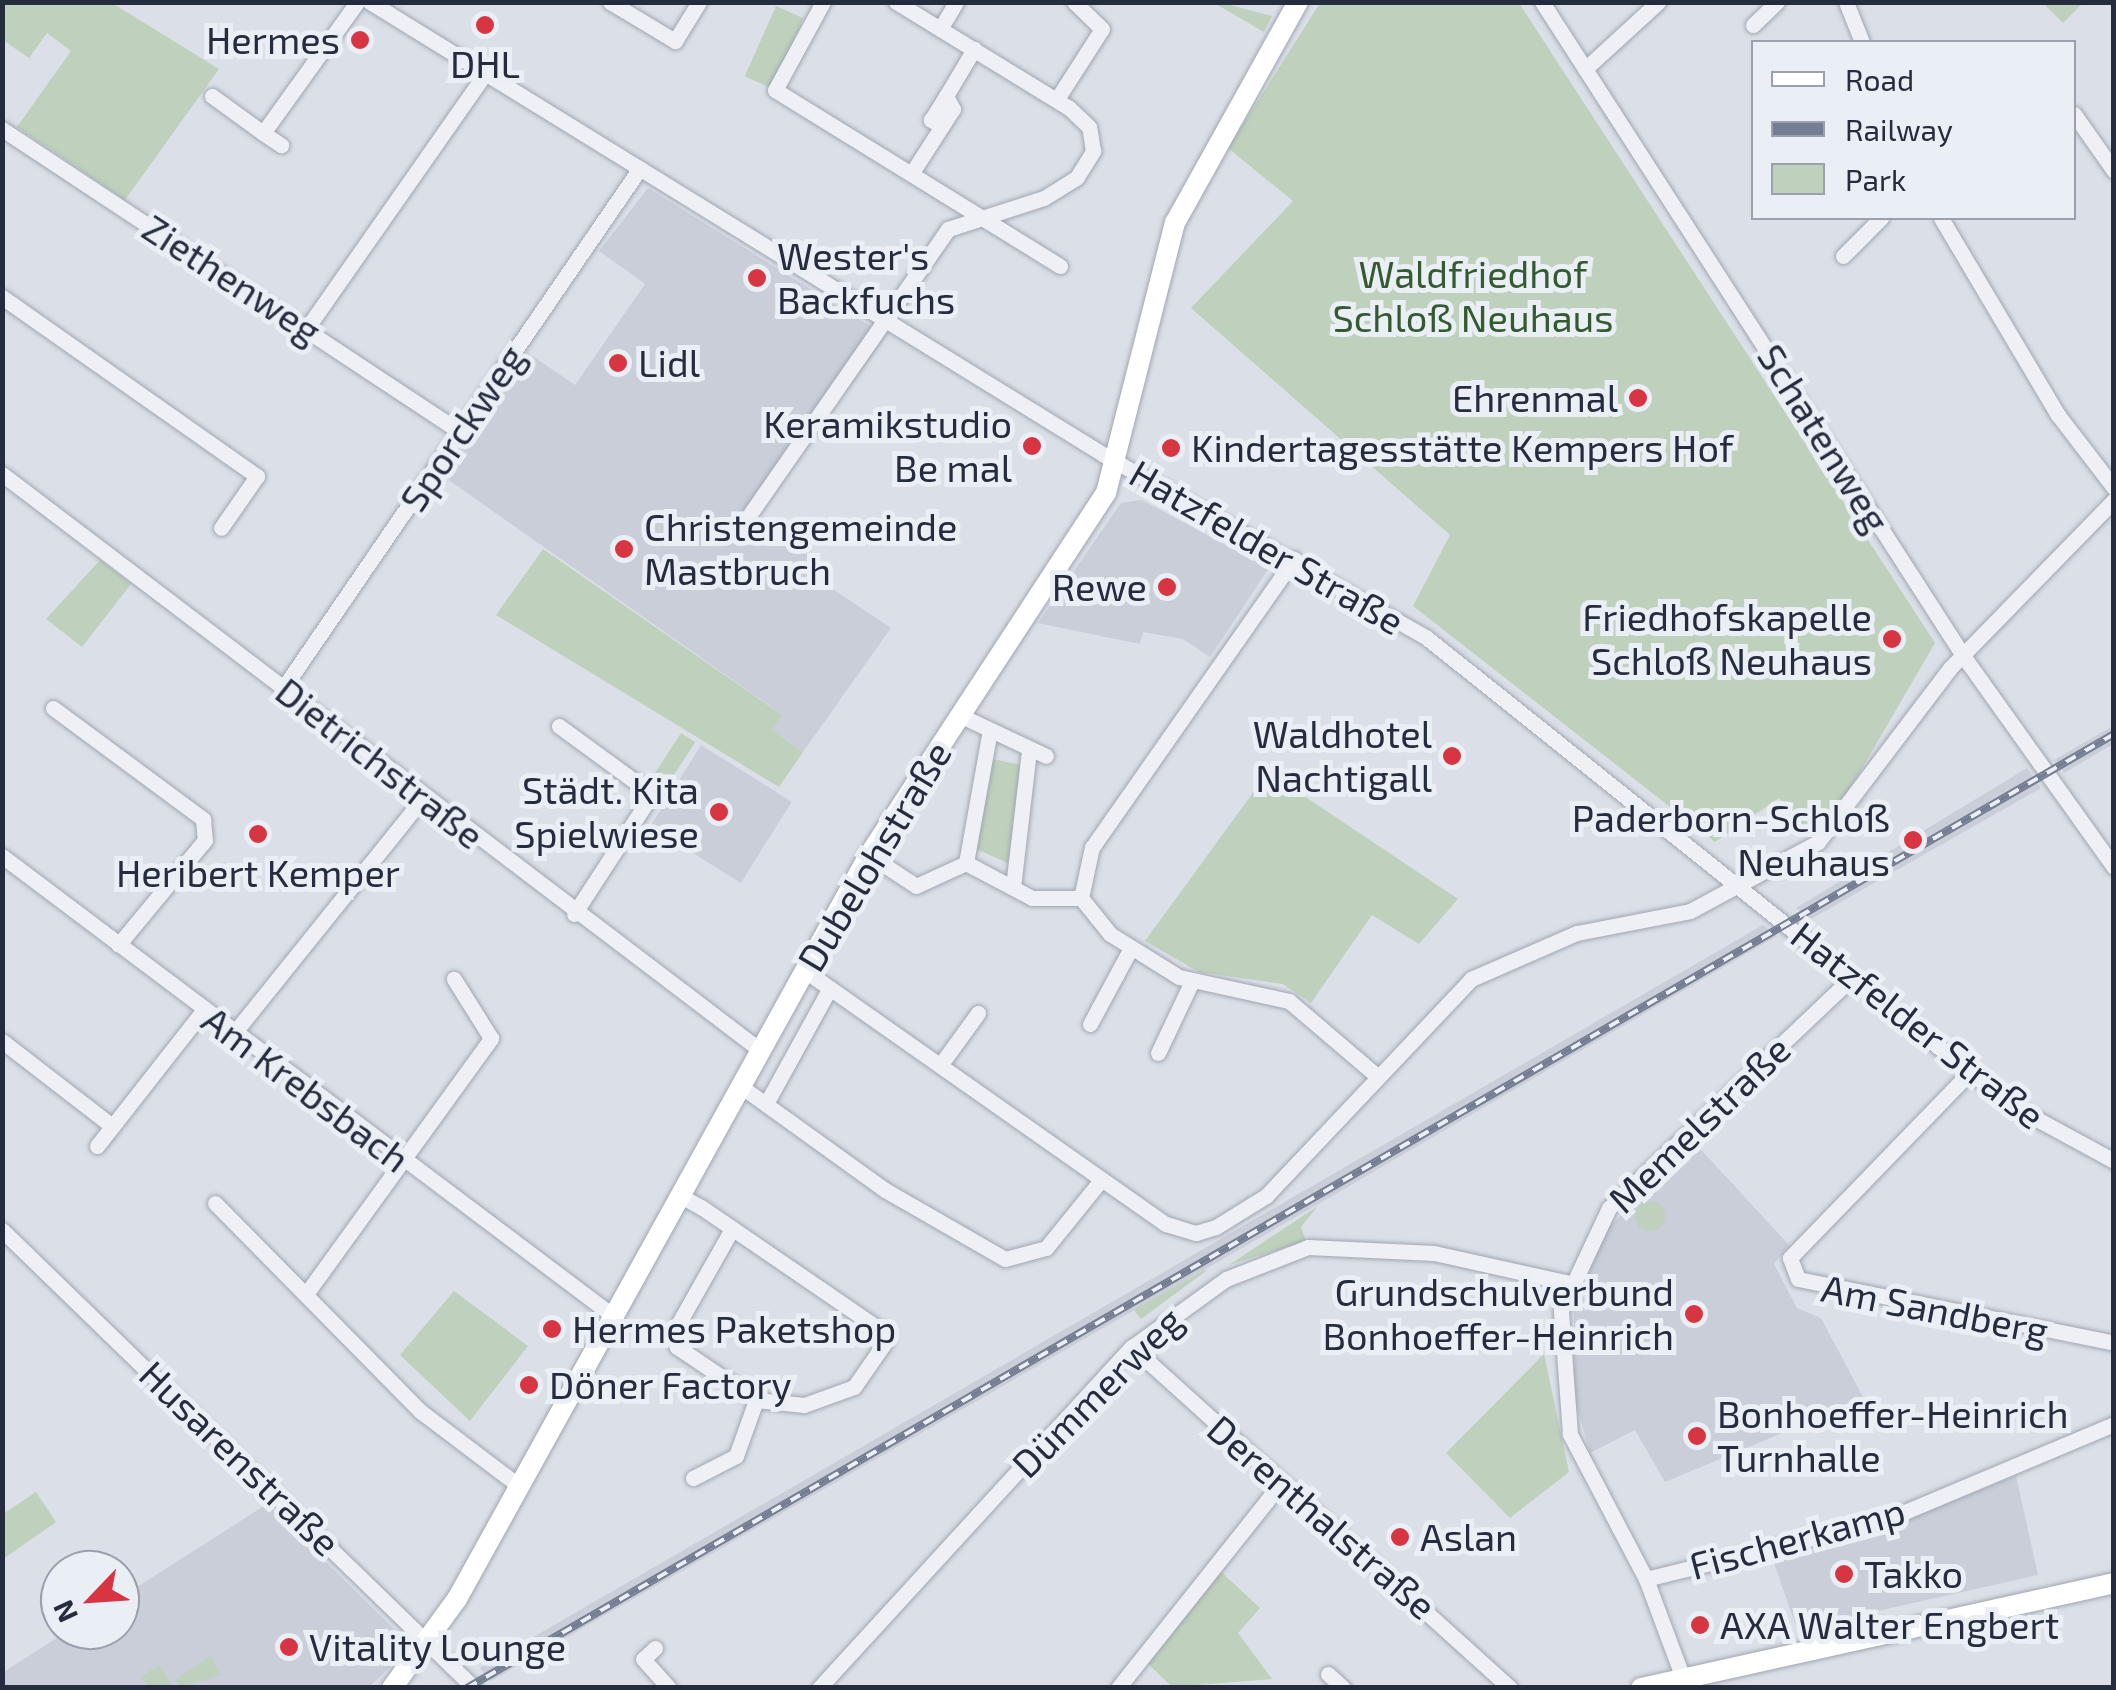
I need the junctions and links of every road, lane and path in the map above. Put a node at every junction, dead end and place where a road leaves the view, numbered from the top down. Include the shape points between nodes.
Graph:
1 (357, 2) edge
2 (370, 2) edge
3 (610, 2) edge
4 (699, 2) edge
5 (823, 2) edge
6 (896, 2) edge
7 (956, 2) edge
8 (1074, 2) edge
9 (1298, 2) edge
10 (1542, 2) edge
11 (1658, 2) edge
12 (1776, 2) edge
13 (1849, 4) edge
14 (399, 10) edge
15 (1753, 26) dead end
16 (940, 29) junction
17 (1857, 40) edge
18 (974, 48) junction
19 (1585, 68) junction
20 (485, 74) junction
21 (212, 96) dead end
22 (1056, 99) junction
23 (2076, 117) edge
24 (263, 132) junction
25 (4, 135) edge
26 (281, 145) dead end
27 (640, 168) junction
28 (913, 171) junction
29 (2114, 171) edge
30 (978, 214) junction
31 (1880, 220) edge
32 (1942, 220) edge
33 (1843, 256) dead end
34 (1060, 266) dead end
35 (2, 297) edge
36 (889, 320) junction
37 (307, 328) junction
38 (458, 432) junction
39 (1112, 459) junction
40 (2, 474) edge
41 (2114, 488) edge
42 (2114, 500) edge
43 (750, 514) dead end
44 (221, 528) dead end
45 (1294, 558) junction
46 (1964, 657) junction
47 (284, 687) junction
48 (53, 708) dead end
49 (959, 715) junction
50 (559, 726) dead end
51 (989, 735) junction
52 (1028, 750) junction
53 (1046, 756) dead end
54 (423, 798) junction
55 (869, 855) junction
56 (2, 856) edge
57 (966, 862) junction
58 (2112, 863) edge
59 (1013, 886) junction
60 (1747, 888) junction
61 (1082, 898) junction
62 (574, 914) junction
63 (118, 945) junction
64 (1131, 948) junction
65 (804, 970) junction
66 (1852, 977) junction
67 (454, 979) dead end
68 (1192, 981) junction
69 (830, 988) junction
70 (203, 1011) junction
71 (978, 1013) dead end
72 (1090, 1024) dead end
73 (234, 1033) junction
74 (2, 1040) edge
75 (760, 1050) junction
76 (1158, 1054) dead end
77 (941, 1064) junction
78 (1970, 1072) junction
79 (1376, 1076) junction
80 (740, 1085) junction
81 (768, 1102) junction
82 (112, 1126) junction
83 (97, 1146) dead end
84 (402, 1161) junction
85 (2114, 1161) edge
86 (1101, 1180) junction
87 (680, 1195) junction
88 (215, 1202) dead end
89 (732, 1229) junction
90 (2, 1230) edge
91 (1570, 1282) junction
92 (306, 1294) junction
93 (612, 1315) junction
94 (2114, 1344) edge
95 (1132, 1346) junction
96 (756, 1400) junction
97 (2114, 1424) edge
98 (693, 1478) dead end
99 (1280, 1484) junction
100 (519, 1486) junction
101 (1646, 1578) junction
102 (2114, 1582) edge
103 (432, 1642) junction
104 (655, 1648) dead end
105 (1328, 1674) dead end
106 (1683, 1678) junction
107 (829, 1684) edge
108 (392, 1688) edge
109 (474, 1688) edge
110 (669, 1688) edge
111 (1118, 1688) edge
112 (1343, 1688) edge
113 (1510, 1688) edge
114 (1641, 1688) edge

1 - 24 street
2 - 14 street, Hatzfelder Straße
3 - 4 street via 675,41
5 - 28 street via 775,90
6 - 16 street
7 - 16 street
8 - 22 street via 1102,29
9 - 39 main road, Dubelohstraße via 1176,223
10 - 19 street, Schatenweg
11 - 19 street
12 - 15 street
13 - 17 street
14 - 20 street, Hatzfelder Straße
16 - 18 street
18 - 22 street
18 - 28 street via 946,96 953,109
19 - 46 street, Schatenweg
20 - 27 street, Hatzfelder Straße
20 - 37 street
21 - 24 street
22 - 30 street via 1089,127 1084,167 1044,198
23 - 29 street
24 - 26 street
25 - 37 street, Ziethenweg
27 - 36 street, Hatzfelder Straße
27 - 38 street, Sporckweg
28 - 30 street
30 - 34 street
30 - 36 street via 948,229
31 - 33 street
32 - 41 street via 2058,415
35 - 44 street via 262,470
36 - 39 street, Hatzfelder Straße
36 - 43 street
37 - 38 street, Ziethenweg
38 - 47 street, Sporckweg
39 - 45 street, Hatzfelder Straße
39 - 49 main road, Dubelohstraße via 1100,504
40 - 47 street, Dietrichstraße
42 - 46 street
45 - 60 street, Hatzfelder Straße via 1477,672
45 - 61 street via 1092,847
46 - 58 street, Schatenweg
46 - 60 street via 1843,818
47 - 54 street, Dietrichstraße
48 - 63 street via 203,819 205,840
49 - 51 street
49 - 55 main road, Dubelohstraße
50 - 62 street via 652,794
51 - 52 street
51 - 57 street
52 - 53 street
52 - 59 street
54 - 62 street, Dietrichstraße
54 - 73 street
55 - 57 street via 916,886
55 - 65 main road, Dubelohstraße
56 - 63 street, Am Krebsbach
57 - 59 street
59 - 61 street via 1032,898
60 - 66 street, Hatzfelder Straße
60 - 79 street via 1512,957 1456,990
61 - 64 street
62 - 75 street, Dietrichstraße
63 - 70 street, Am Krebsbach
64 - 68 street
64 - 72 street
65 - 69 street
65 - 75 main road, Dubelohstraße
66 - 78 street, Hatzfelder Straße
66 - 91 street, Memelstraße via 1609,1208
67 - 84 street via 491,1038
68 - 76 street
68 - 79 street via 1289,1000
69 - 77 street
69 - 81 street
70 - 73 street, Am Krebsbach
70 - 82 street
71 - 77 street
73 - 84 street, Am Krebsbach
74 - 82 street
75 - 80 main road, Dubelohstraße
77 - 86 street
78 - 85 street, Hatzfelder Straße via 2043,1126
78 - 94 street, Am Sandberg via 1790,1258 1798,1279
79 - 86 street via 1266,1196 1196,1233 1166,1224
80 - 81 street
80 - 87 main road, Dubelohstraße
81 - 86 street via 886,1190 1005,1258 1046,1248
82 - 83 street
84 - 92 street
84 - 93 street, Am Krebsbach
87 - 89 street
87 - 93 main road, Dubelohstraße
88 - 92 street
89 - 96 street via 672,1335
89 - 96 street via 886,1341 854,1387 830,1400
90 - 103 street, Husarenstraße
91 - 95 street, Dümmerweg via 1434,1253 1308,1247 1192,1297
91 - 101 street, Memelstraße via 1558,1355 1564,1410 1601,1505
92 - 100 street via 430,1420
93 - 100 main road, Dubelohstraße
95 - 99 street, Derenthalstraße
95 - 107 street, Dümmerweg
96 - 98 street via 736,1456
97 - 101 street, Fischerkamp via 1888,1519
99 - 111 street
99 - 113 street, Derenthalstraße
100 - 103 main road, Dubelohstraße
101 - 106 street, Memelstraße
102 - 106 main road
103 - 108 main road, Dubelohstraße
103 - 109 street, Husarenstraße
104 - 110 street via 643,1658
105 - 112 street
106 - 114 main road

